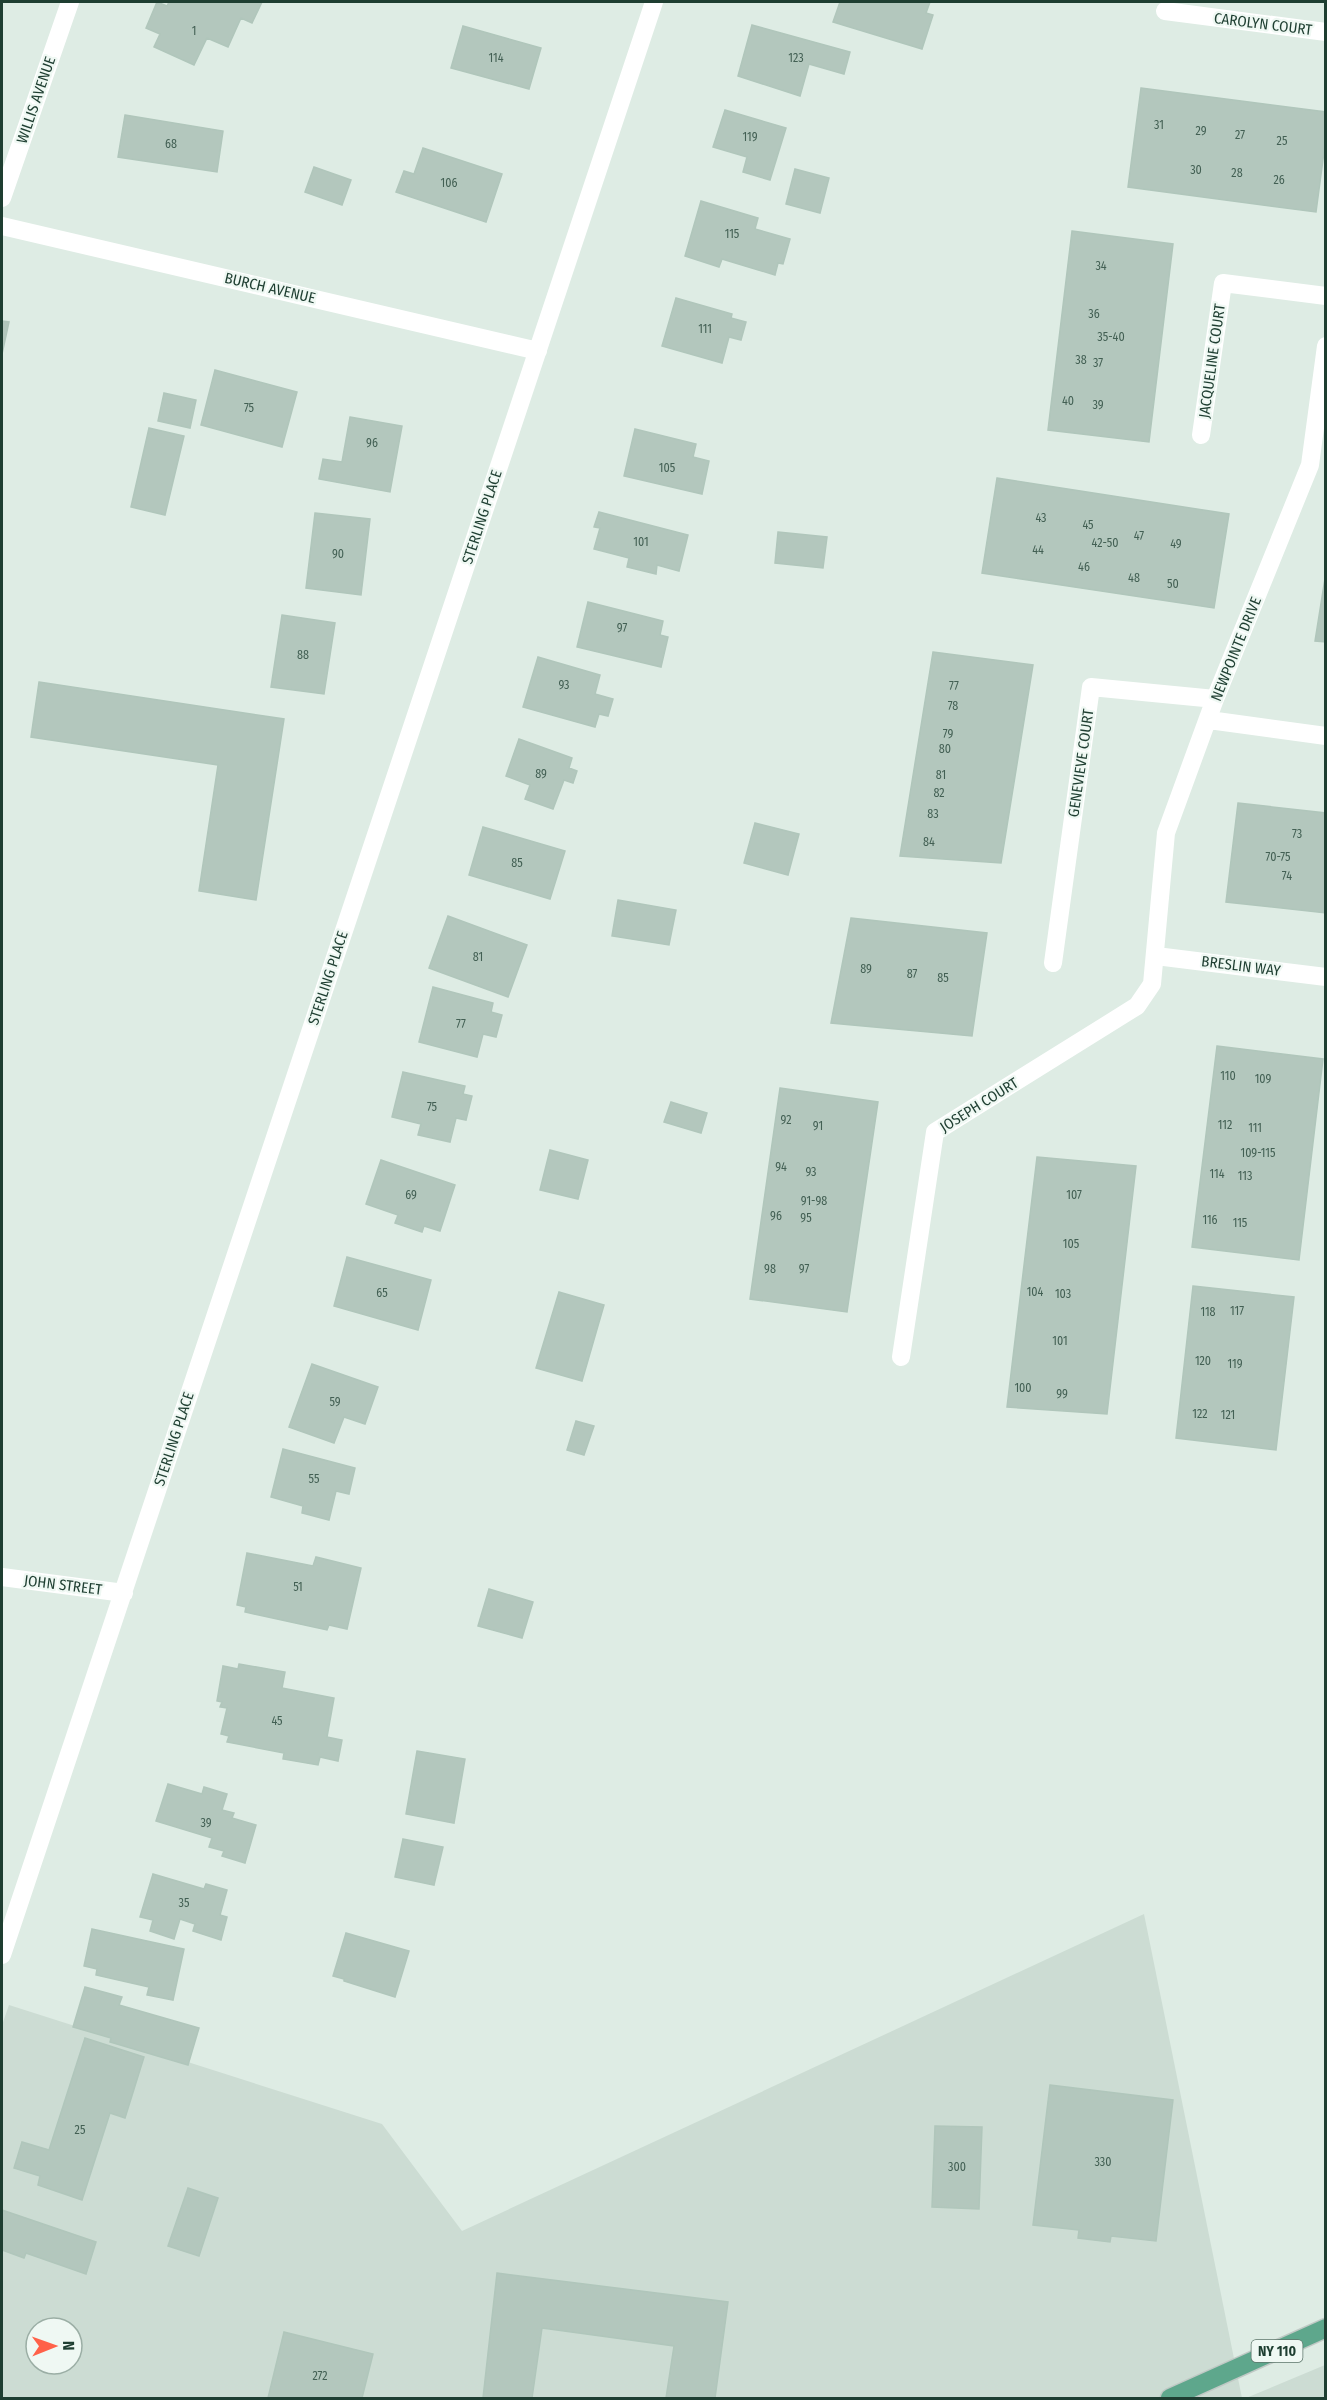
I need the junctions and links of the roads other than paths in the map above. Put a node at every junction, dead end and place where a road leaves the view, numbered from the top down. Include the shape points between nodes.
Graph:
1 (70, 2) edge
2 (654, 2) edge
3 (1165, 11) dead end
4 (1326, 32) edge
5 (2, 198) edge
6 (2, 226) edge
7 (1326, 297) edge
8 (1326, 346) edge
9 (538, 351) junction
10 (1201, 435) dead end
11 (1318, 465) edge
12 (1215, 699) junction
13 (1209, 720) junction
14 (1326, 736) edge
15 (1156, 956) junction
16 (1053, 963) dead end
17 (1326, 977) edge
18 (901, 1357) dead end
19 (2, 1577) edge
20 (124, 1593) junction
21 (2, 1955) edge
22 (1326, 2328) edge
23 (1170, 2398) edge

1 - 5 street, WILLIS AVENUE
2 - 9 street, STERLING PLACE
3 - 4 street, CAROLYN COURT
6 - 9 street, BURCH AVENUE
7 - 10 street, JACQUELINE COURT via 1223,283
8 - 11 street, NEWPOINTE DRIVE
9 - 20 street, STERLING PLACE
11 - 12 street, NEWPOINTE DRIVE
12 - 13 street, NEWPOINTE DRIVE
12 - 16 street, GENEVIEVE COURT via 1091,687
13 - 14 street
13 - 15 street, NEWPOINTE DRIVE via 1166,833
15 - 17 street, BRESLIN WAY
15 - 18 street, JOSEPH COURT via 1152,984 1137,1006 935,1132
19 - 20 street, JOHN STREET
20 - 21 street, STERLING PLACE
22 - 23 main road, NY 110

